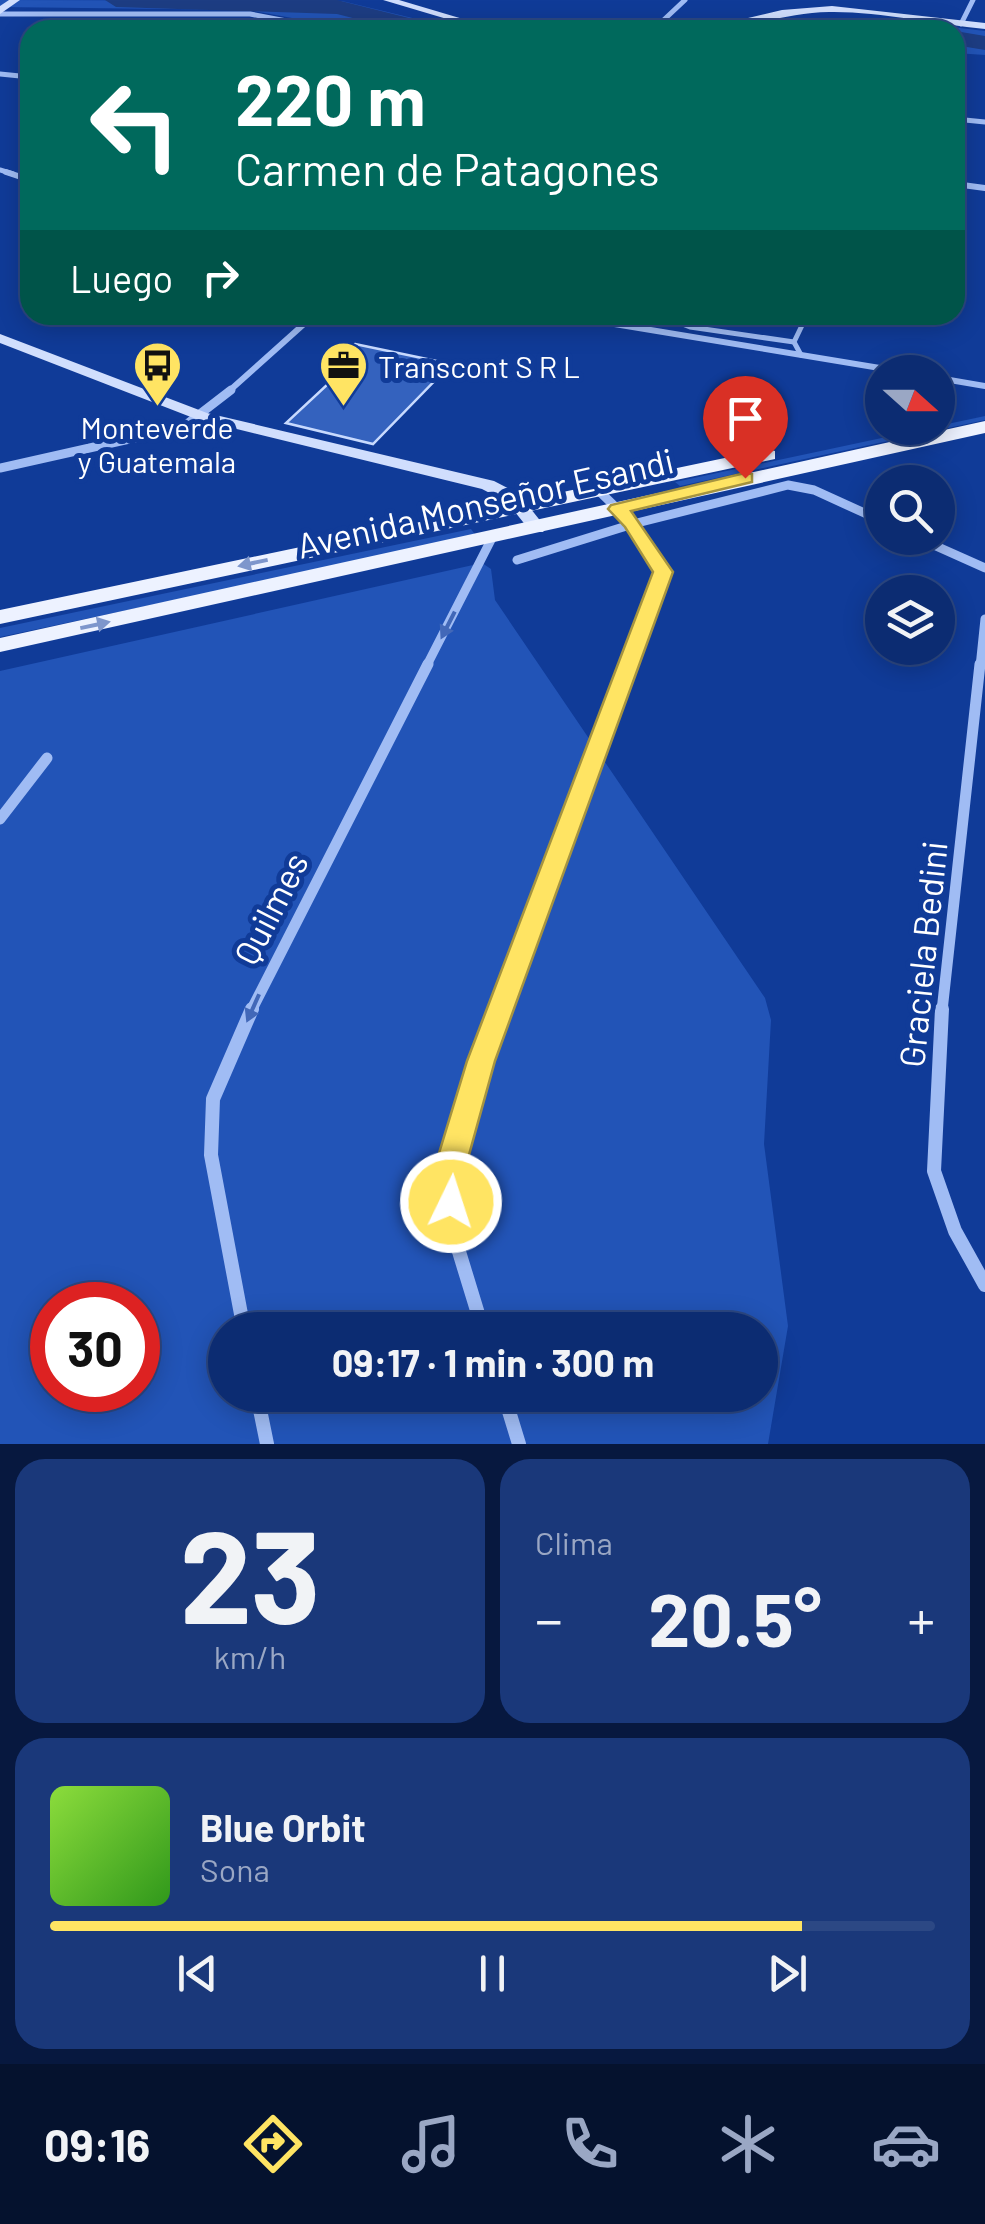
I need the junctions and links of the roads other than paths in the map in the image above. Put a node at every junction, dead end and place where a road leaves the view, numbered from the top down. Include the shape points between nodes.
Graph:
1 (14, 0) edge
2 (686, 0) edge
3 (397, 1) edge
4 (1, 11) edge
5 (291, 20) edge
6 (461, 20) edge
7 (664, 20) edge
8 (758, 20) edge
9 (918, 20) edge
10 (303, 325) edge
11 (620, 325) edge
12 (688, 325) edge
13 (802, 325) edge
14 (0, 338) edge
15 (794, 342) junction
16 (801, 355) junction
17 (865, 366) edge
18 (955, 381) edge
19 (985, 386) edge
20 (985, 410) edge
21 (202, 416) junction
22 (955, 416) edge
23 (985, 427) edge
24 (865, 435) edge
25 (0, 468) edge
26 (599, 491) junction
27 (520, 507) junction
28 (865, 513) edge
29 (625, 516) junction
30 (537, 528) junction
31 (492, 538) junction
32 (955, 555) edge
33 (517, 560) dead end
34 (985, 568) edge
35 (0, 617) edge
36 (985, 619) edge
37 (0, 646) edge
38 (46, 758) dead end
39 (0, 820) edge
40 (985, 1285) edge
41 (241, 1312) edge
42 (477, 1312) edge
43 (260, 1412) edge
44 (510, 1412) edge
45 (267, 1444) edge
46 (520, 1444) edge

1 - 4 street
2 - 7 street
3 - 6 street
4 - 5 street
8 - 9 street via 813,10
10 - 21 street
11 - 16 street
12 - 15 lane
13 - 15 lane
14 - 21 street
15 - 16 lane
16 - 17 street
18 - 19 street
20 - 22 main road
21 - 25 street via 167,432
21 - 27 street via 488,484
23 - 29 main road, Avenida Monseñor Esandi
24 - 26 main road, Avenida Monseñor Esandi
26 - 27 main road, Avenida Monseñor Esandi
26 - 29 street
27 - 30 street
27 -> 35 main road, Avenida Monseñor Esandi
28 - 29 street via 788,485
29 - 30 main road, Avenida Monseñor Esandi
29 - 33 street
29 - 42 street via 663,572 481,1061 448,1173 453,1232
30 - 31 main road, Avenida Monseñor Esandi
37 -> 31 main road, Avenida Monseñor Esandi
31 -> 41 street, Quilmes via 258,996 213,1100 210,1155
32 - 34 street
36 - 40 street, Graciela Bedini via 937,1059 934,1171 954,1232
38 - 39 street
43 - 45 street
44 - 46 street

